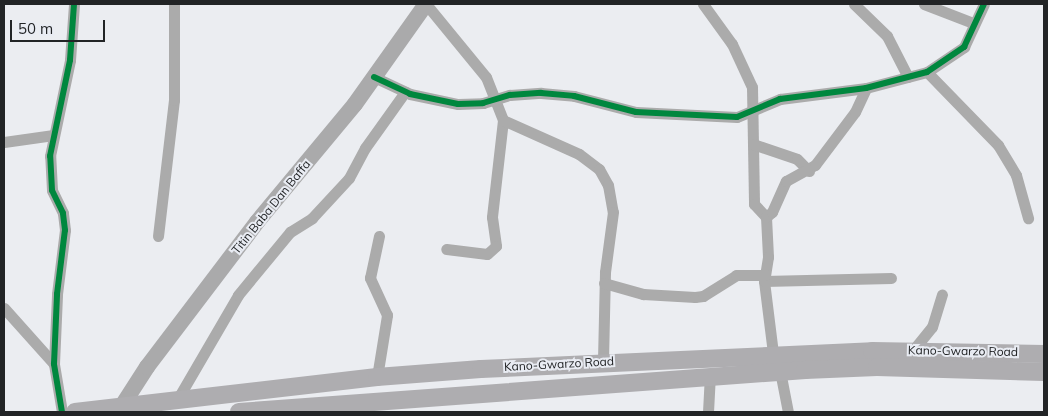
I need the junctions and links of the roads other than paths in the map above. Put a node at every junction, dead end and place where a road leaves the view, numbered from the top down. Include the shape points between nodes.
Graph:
1 (74, 4) edge
2 (174, 4) edge
3 (426, 4) edge
4 (703, 4) edge
5 (854, 4) edge
6 (924, 4) edge
7 (984, 4) edge
8 (973, 23) junction
9 (927, 72) junction
10 (374, 77) junction
11 (908, 77) junction
12 (866, 88) junction
13 (405, 92) junction
14 (496, 99) junction
15 (753, 111) junction
16 (503, 120) junction
17 (54, 135) junction
18 (4, 142) edge
19 (753, 144) junction
20 (808, 171) junction
21 (766, 217) junction
22 (1028, 218) dead end
23 (158, 236) dead end
24 (379, 236) dead end
25 (446, 249) dead end
26 (764, 278) junction
27 (891, 278) dead end
28 (604, 283) junction
29 (942, 295) dead end
30 (4, 308) edge
31 (914, 350) junction
32 (773, 353) junction
33 (1044, 354) edge
34 (603, 362) junction
35 (54, 364) junction
36 (481, 369) junction
37 (780, 372) junction
38 (1044, 372) edge
39 (710, 376) junction
40 (377, 377) junction
41 (483, 393) junction
42 (177, 400) junction
43 (119, 409) edge
44 (62, 412) edge
45 (78, 412) edge
46 (239, 412) edge
47 (708, 412) edge
48 (788, 412) edge

1 - 17 street via 70,60
2 - 23 street via 174,100
3 - 10 main road, Titin Baba Dan Baffa
3 - 14 street via 486,77
4 - 15 street via 732,44 750,77
5 - 11 street via 887,36
6 - 8 street
7 - 8 street
8 - 9 street via 964,47
9 - 11 street
9 - 22 street via 998,145 1019,181
10 - 13 street
10 - 43 main road, Titin Baba Dan Baffa via 257,222
11 - 12 street
12 - 15 street via 780,99
12 - 20 street via 845,127
13 - 14 street via 458,104
13 - 42 street via 365,148 349,178 312,218 290,232 238,295
14 - 15 street via 527,92 574,96 612,107 656,114 728,118
14 - 16 street
15 - 19 street
16 - 25 street via 492,217 496,246 487,254
16 - 28 street via 572,149 599,169 613,203
17 - 18 street
17 - 35 street via 49,172 52,190 63,213 64,230
19 - 20 street via 797,159
19 - 21 street via 754,204
20 - 21 street via 786,182 772,212
21 - 26 street via 768,257
24 - 40 street via 370,278 387,315
26 - 27 street
26 - 28 street via 736,276 703,296 695,297 643,294
26 - 32 street
28 - 34 street
29 - 31 street via 932,327
30 - 35 street
31 - 32 main road, Kano-Gwarzo Road
31 - 33 main road, Kano-Gwarzo Road
32 - 34 main road, Kano-Gwarzo Road
34 - 36 main road, Kano-Gwarzo Road
35 - 44 street
36 - 40 main road, Kano-Gwarzo Road
36 - 41 main road
37 - 38 main road, Kano-Gwarzo Road via 877,367
37 - 39 main road, Kano-Gwarzo Road
37 - 48 street
39 - 41 main road, Kano-Gwarzo Road
39 - 47 street
40 - 42 main road, Kano-Gwarzo Road
41 - 46 main road, Kano-Gwarzo Road
42 - 43 main road, Kano-Gwarzo Road
43 - 45 main road, Kano-Gwarzo Road

